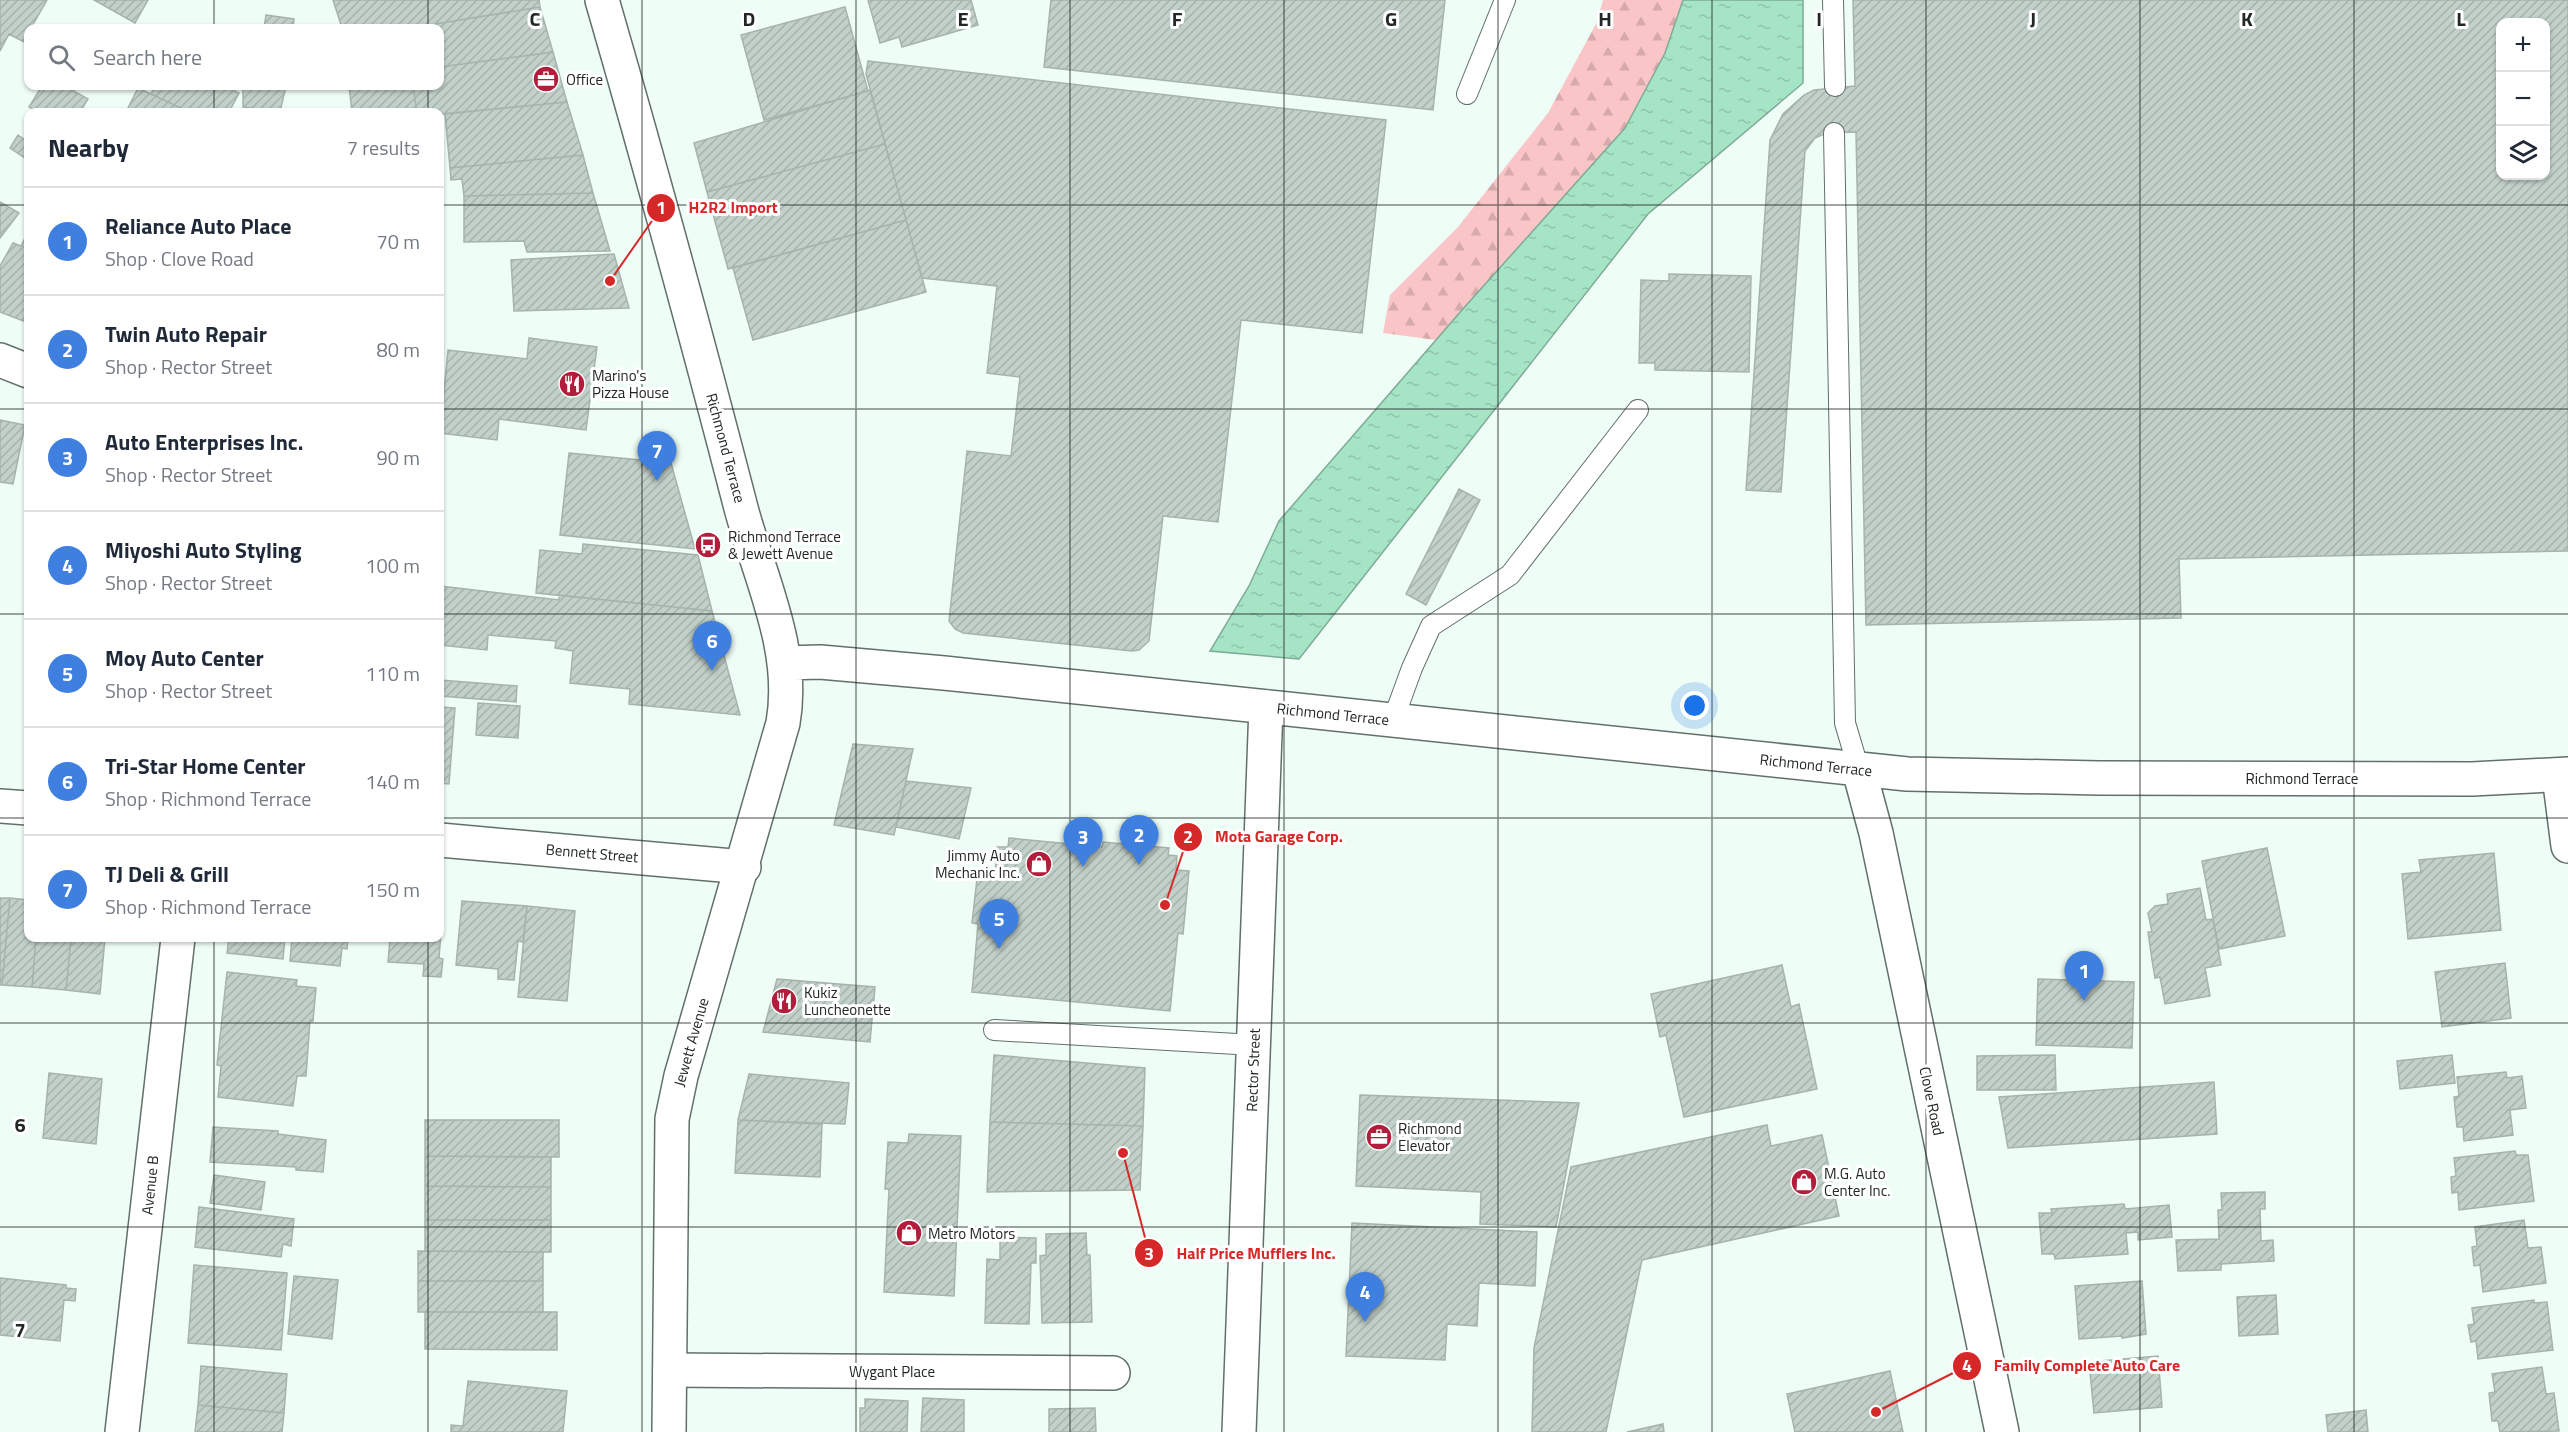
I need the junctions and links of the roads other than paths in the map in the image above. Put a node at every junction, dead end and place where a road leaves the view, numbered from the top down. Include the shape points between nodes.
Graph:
1 (602, 0) edge
2 (1505, 0) edge
3 (1833, 0) edge
4 (1835, 86) dead end
5 (1467, 94) dead end
6 (1834, 133) dead end
7 (0, 360) edge
8 (24, 369) edge
9 (1638, 410) dead end
10 (786, 663) junction
11 (1266, 707) junction
12 (1393, 720) junction
13 (1859, 770) junction
14 (2564, 775) edge
15 (0, 806) edge
16 (24, 808) edge
17 (444, 840) edge
18 (2568, 846) edge
19 (744, 867) junction
20 (178, 942) edge
21 (994, 1030) dead end
22 (1254, 1045) junction
23 (670, 1371) junction
24 (1113, 1373) dead end
25 (122, 1432) edge
26 (669, 1432) edge
27 (1239, 1432) edge
28 (2002, 1432) edge

1 - 10 street, Richmond Terrace via 672,241 747,531
2 - 5 lane
3 - 4 lane
6 - 13 lane via 1845,723
7 - 8 street
9 - 12 lane via 1510,575 1431,626
10 - 11 street, Richmond Terrace via 841,663
10 - 19 street, Jewett Avenue via 783,723
11 - 12 street, Richmond Terrace
11 - 22 street, Rector Street
12 - 13 street, Richmond Terrace
13 - 14 street, Richmond Terrace via 2099,778 2472,779
13 - 28 street, Clove Road via 1876,832
14 - 18 street
15 - 16 street
17 - 19 street, Bennett Street
19 - 23 street, Jewett Avenue via 681,1076 672,1119
20 - 25 street, Avenue B
21 - 22 lane
22 - 27 street, Rector Street
23 - 24 street, Wygant Place
23 - 26 street, Jewett Avenue

